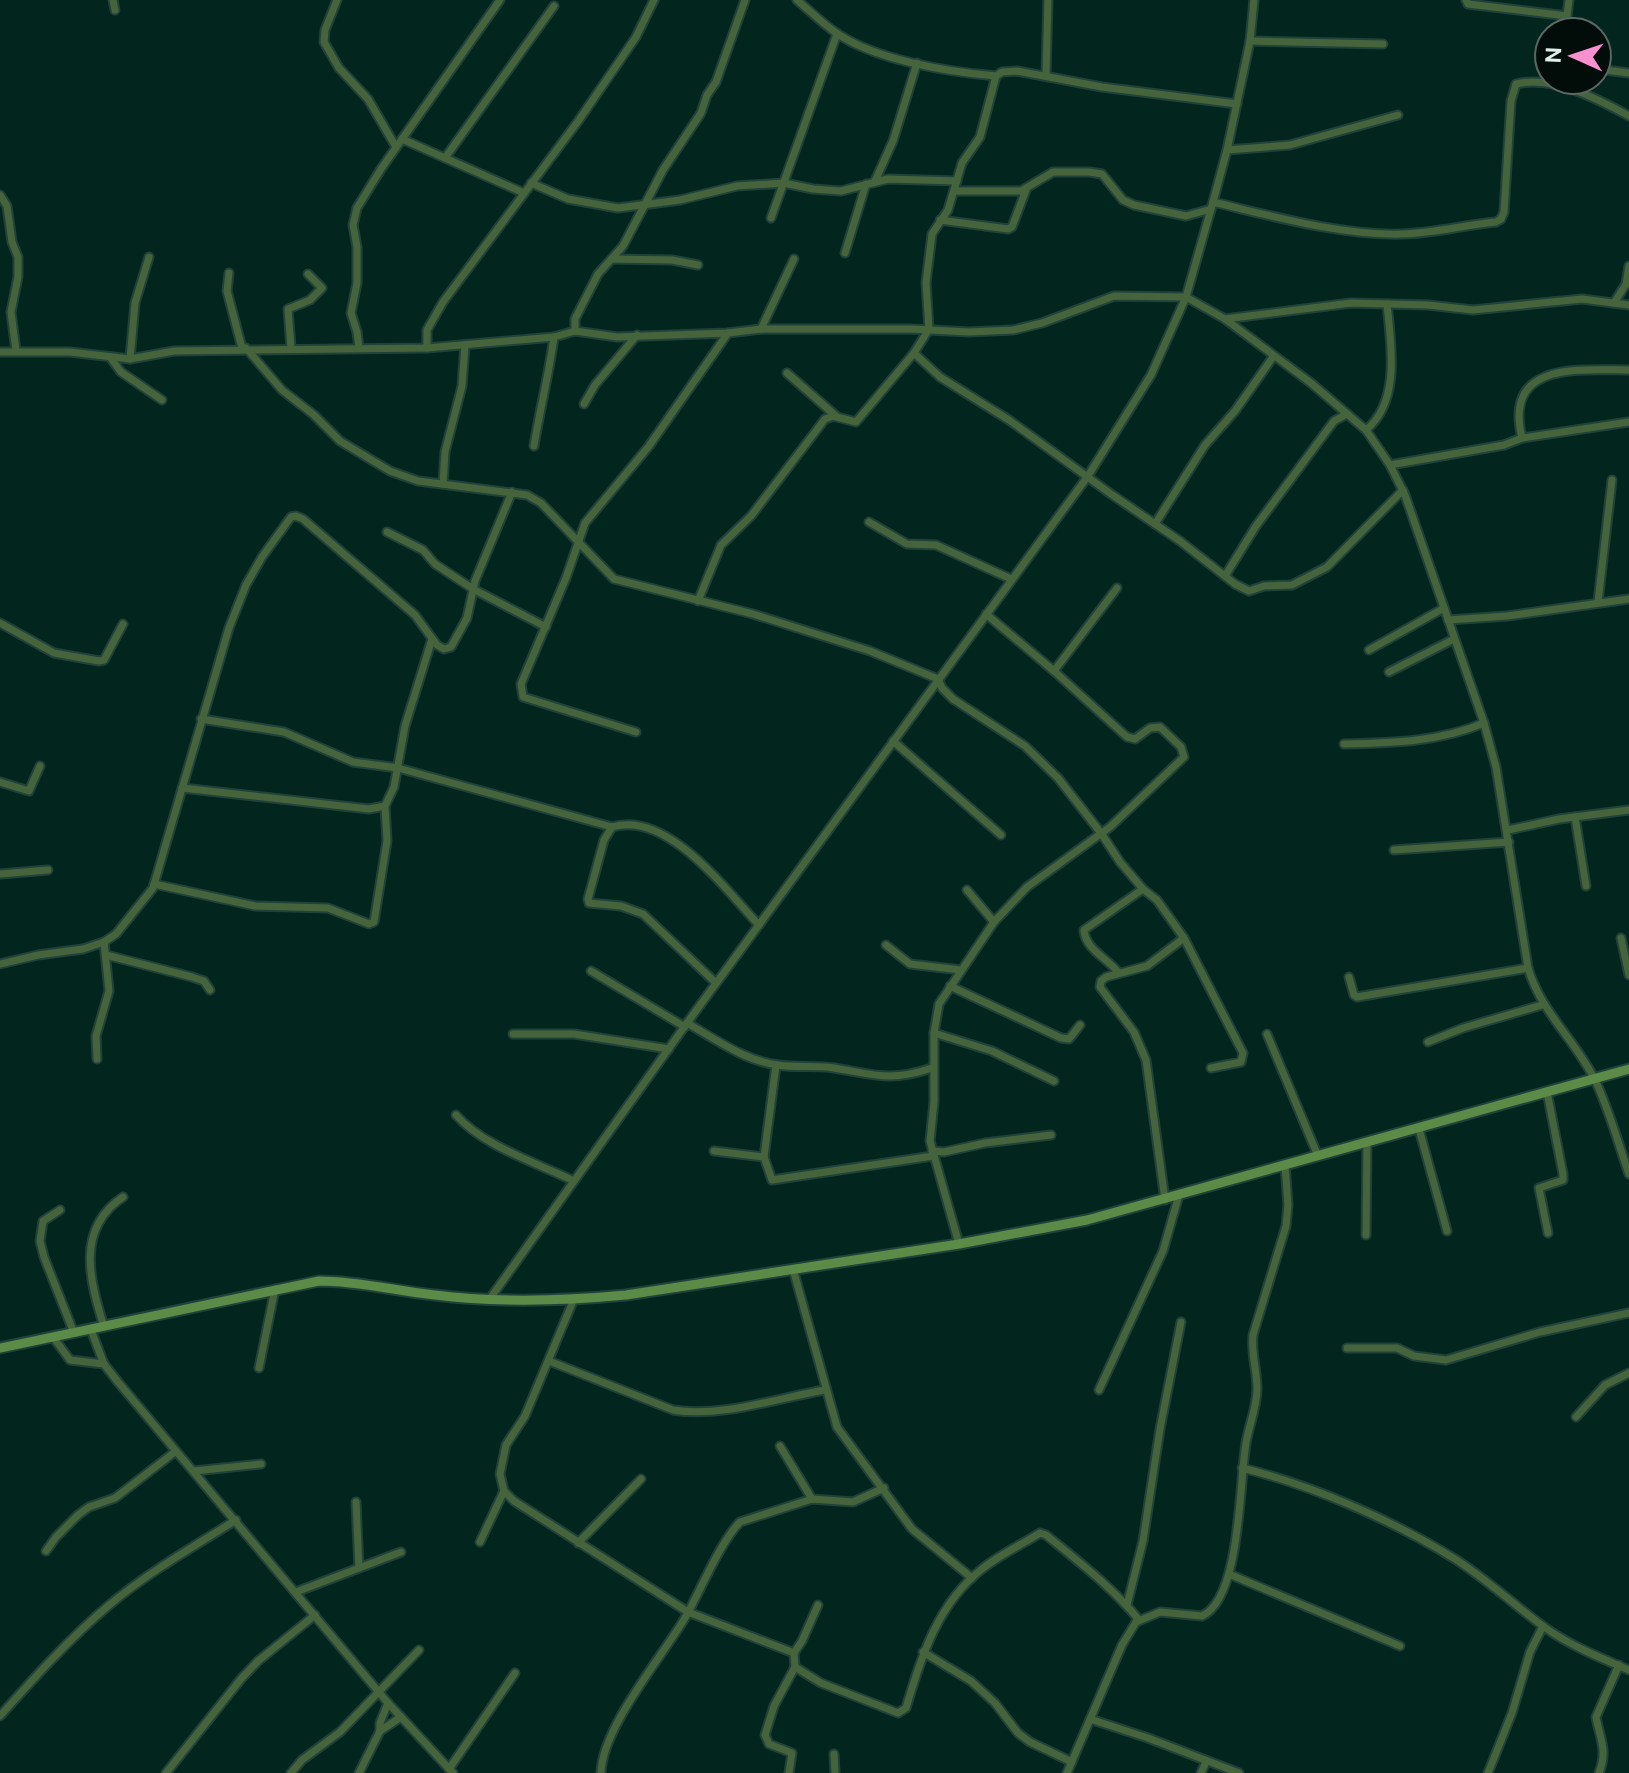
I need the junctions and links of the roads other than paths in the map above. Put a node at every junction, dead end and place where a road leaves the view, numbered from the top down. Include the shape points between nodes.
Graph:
1 (113, 0) edge
2 (337, 0) edge
3 (500, 0) edge
4 (654, 0) edge
5 (745, 0) edge
6 (797, 0) edge
7 (1048, 0) edge
8 (1254, 0) edge
9 (1466, 0) edge
10 (1569, 0) edge
11 (554, 6) dead end
12 (115, 10) dead end
13 (1567, 16) joint
14 (837, 34) junction
15 (1250, 41) junction
16 (1383, 44) dead end
17 (917, 63) junction
18 (1046, 74) junction
19 (996, 76) junction
20 (1533, 82) edge
21 (1589, 96) edge
22 (1237, 104) junction
23 (1398, 115) dead end
24 (1629, 116) edge
25 (402, 139) junction
26 (396, 147) junction
27 (1227, 150) junction
28 (445, 158) junction
29 (957, 181) junction
30 (871, 182) junction
31 (531, 183) junction
32 (784, 183) junction
33 (1026, 190) junction
34 (955, 191) junction
35 (524, 193) junction
36 (0, 195) edge
37 (1212, 205) junction
38 (642, 206) junction
39 (771, 218) dead end
40 (940, 220) junction
41 (845, 253) dead end
42 (149, 257) dead end
43 (612, 259) junction
44 (794, 259) dead end
45 (698, 265) dead end
46 (1629, 266) edge
47 (229, 273) dead end
48 (308, 274) dead end
49 (1186, 297) junction
50 (1614, 303) junction
51 (1387, 304) junction
52 (1629, 305) edge
53 (1225, 319) junction
54 (761, 329) junction
55 (929, 329) junction
56 (575, 331) junction
57 (728, 333) junction
58 (637, 335) junction
59 (554, 337) junction
60 (465, 345) junction
61 (244, 348) junction
62 (291, 348) junction
63 (359, 348) junction
64 (427, 348) junction
65 (16, 351) junction
66 (0, 352) edge
67 (914, 353) junction
68 (110, 357) junction
69 (1273, 357) junction
70 (130, 359) junction
71 (1629, 370) edge
72 (787, 373) dead end
73 (162, 400) dead end
74 (584, 404) dead end
75 (1335, 404) junction
76 (1347, 414) junction
77 (837, 417) junction
78 (1334, 421) junction
79 (1629, 422) edge
80 (1366, 430) junction
81 (1522, 438) junction
82 (534, 446) dead end
83 (1390, 465) junction
84 (1088, 476) junction
85 (1612, 480) dead end
86 (443, 484) junction
87 (1403, 490) junction
88 (512, 492) junction
89 (869, 522) dead end
90 (585, 523) junction
91 (1155, 524) junction
92 (566, 529) junction
93 (387, 532) dead end
94 (579, 543) junction
95 (1225, 576) junction
96 (1011, 579) junction
97 (1117, 588) dead end
98 (473, 589) junction
99 (1629, 599) edge
100 (698, 601) junction
101 (1598, 602) junction
102 (1444, 608) junction
103 (986, 614) junction
104 (1448, 620) junction
105 (0, 623) edge
106 (123, 624) dead end
107 (546, 627) junction
108 (432, 639) junction
109 (1454, 639) junction
110 (1369, 650) dead end
111 (1054, 671) junction
112 (1389, 672) dead end
113 (938, 679) junction
114 (201, 719) junction
115 (1484, 723) junction
116 (636, 732) dead end
117 (893, 741) junction
118 (1344, 744) dead end
119 (40, 766) dead end
120 (398, 768) junction
121 (0, 782) edge
122 (182, 788) junction
123 (385, 806) junction
124 (1629, 810) edge
125 (1575, 817) junction
126 (612, 827) junction
127 (1508, 830) junction
128 (1101, 833) junction
129 (1001, 835) dead end
130 (1509, 842) junction
131 (1394, 850) dead end
132 (48, 870) dead end
133 (0, 874) edge
134 (154, 884) junction
135 (1586, 886) dead end
136 (1143, 889) junction
137 (967, 890) dead end
138 (994, 922) junction
139 (759, 925) junction
140 (1184, 938) junction
141 (1621, 938) dead end
142 (104, 942) junction
143 (886, 945) dead end
144 (106, 955) junction
145 (0, 964) edge
146 (1528, 968) junction
147 (961, 970) junction
148 (591, 971) dead end
149 (1118, 972) junction
150 (1629, 975) edge
151 (1349, 977) dead end
152 (716, 983) junction
153 (950, 986) junction
154 (210, 990) dead end
155 (1542, 1005) junction
156 (686, 1025) junction
157 (1080, 1025) dead end
158 (934, 1033) junction
159 (513, 1034) dead end
160 (1267, 1034) dead end
161 (1428, 1042) dead end
162 (669, 1049) junction
163 (97, 1059) dead end
164 (776, 1065) junction
165 (932, 1068) junction
166 (1211, 1068) dead end
167 (1629, 1069) edge
168 (1594, 1079) junction
169 (1054, 1081) dead end
170 (1547, 1092) junction
171 (456, 1115) dead end
172 (1419, 1129) junction
173 (1051, 1135) dead end
174 (1367, 1142) junction
175 (714, 1151) dead end
176 (933, 1156) junction
177 (1318, 1156) junction
178 (764, 1157) junction
179 (1285, 1165) junction
180 (1629, 1174) edge
181 (574, 1181) junction
182 (1179, 1195) junction
183 (123, 1197) dead end
184 (1165, 1200) junction
185 (60, 1210) dead end
186 (1447, 1231) dead end
187 (1548, 1233) dead end
188 (1366, 1235) dead end
189 (959, 1244) junction
190 (793, 1269) junction
191 (275, 1289) junction
192 (574, 1299) junction
193 (489, 1300) junction
194 (1629, 1313) edge
195 (1181, 1322) dead end
196 (104, 1327) junction
197 (91, 1330) junction
198 (74, 1333) junction
199 (53, 1337) junction
200 (0, 1348) edge
201 (1347, 1348) dead end
202 (549, 1361) junction
203 (104, 1364) junction
204 (259, 1368) dead end
205 (1629, 1373) edge
206 (825, 1390) junction
207 (1099, 1390) dead end
208 (1576, 1417) dead end
209 (780, 1446) dead end
210 (176, 1451) junction
211 (261, 1464) dead end
212 (1242, 1468) junction
213 (194, 1471) junction
214 (641, 1479) dead end
215 (884, 1488) junction
216 (504, 1491) junction
217 (812, 1499) junction
218 (356, 1502) dead end
219 (236, 1520) junction
220 (480, 1542) dead end
221 (578, 1543) junction
222 (46, 1551) dead end
223 (401, 1552) dead end
224 (359, 1568) junction
225 (1229, 1574) junction
226 (972, 1578) junction
227 (296, 1592) junction
228 (818, 1605) dead end
229 (1127, 1605) junction
230 (688, 1612) junction
231 (315, 1615) junction
232 (1139, 1620) junction
233 (1543, 1626) junction
234 (1400, 1646) dead end
235 (419, 1650) dead end
236 (923, 1652) junction
237 (794, 1653) junction
238 (1619, 1665) junction
239 (795, 1667) junction
240 (1629, 1670) edge
241 (515, 1673) dead end
242 (380, 1692) junction
243 (388, 1703) junction
244 (0, 1716) edge
245 (401, 1717) junction
246 (1090, 1719) junction
247 (380, 1731) junction
248 (834, 1754) dead end
249 (1072, 1762) junction
250 (1206, 1762) junction
251 (451, 1771) edge
252 (166, 1773) edge
253 (291, 1773) edge
254 (359, 1773) edge
255 (601, 1773) edge
256 (789, 1773) edge
257 (835, 1773) edge
258 (1067, 1773) edge
259 (1201, 1773) edge
260 (1239, 1773) edge
261 (1488, 1773) edge
262 (1599, 1773) edge

1 - 12 street
2 - 26 street via 324,42 339,68 368,99
3 - 25 street
4 - 31 street via 636,37
5 - 38 street via 701,113
6 - 14 street
7 - 18 street
8 - 15 street
9 - 13 street via 1484,8
10 - 13 street
11 - 28 street
14 - 17 street
14 - 32 street
15 - 16 street
15 - 22 street
17 - 19 street
17 - 30 street via 893,141
18 - 19 street via 1017,71
18 - 22 street via 1102,87
19 - 29 street via 980,137
20 - 37 street via 1514,88 1504,212 1496,222 1377,233
21 - 24 street
22 - 27 street
23 - 27 street via 1290,145
25 - 26 street
25 - 28 street
26 - 63 street via 361,200 353,225 358,266 351,313
27 - 37 street
28 - 35 street
29 - 30 street
29 - 34 street
30 - 32 street via 841,191
30 - 41 street
31 - 35 street
31 - 38 street via 587,203
32 - 38 street via 737,186
32 - 39 street
33 - 34 street
33 - 37 street via 1053,172 1089,172 1102,174 1123,200 1134,205 1186,216
33 - 40 street via 1008,229
34 - 40 street
35 - 64 street via 443,302 427,330
36 - 65 street via 18,257 11,312
37 - 49 street
38 - 43 street
40 - 55 street via 928,254
42 - 70 street via 135,303
43 - 45 street
43 - 56 street via 581,307
44 - 54 street
46 - 50 street
47 - 61 street via 227,291
48 - 62 street via 322,288 288,309
49 - 53 street
49 - 55 street via 1114,296 1013,330
49 - 84 street via 1151,375
50 - 51 street via 1582,299 1473,310
50 - 52 street
51 - 53 street via 1335,304
51 - 80 street via 1389,384 1381,414
53 - 69 street
54 - 55 street
54 - 57 street
55 - 67 street
56 - 58 street
56 - 59 street
57 - 58 street
57 - 90 street via 649,446
58 - 74 street
59 - 60 street
59 - 82 street
60 - 64 street
60 - 86 street
61 - 62 street
61 - 70 street
61 - 86 street via 340,441 390,471
62 - 63 street
63 - 64 street
65 - 66 street
65 - 68 street
67 - 77 street via 856,422
67 - 84 street via 940,377
68 - 70 street
68 - 73 street via 121,372
69 - 75 street
69 - 91 street via 1205,445
71 - 81 street via 1564,371 1532,382 1521,408
72 - 77 street
75 - 76 street
75 - 78 street
76 - 78 street
76 - 80 street
77 - 100 street via 825,419 751,516 721,545
78 - 95 street
79 - 81 street
80 - 83 street
81 - 83 street
83 - 87 street
84 - 91 street
84 - 96 street
85 - 101 street
86 - 88 street
87 - 95 street via 1316,574 1292,585 1249,591
87 - 102 street
88 - 92 street via 541,503
88 - 98 street
89 - 96 street via 907,544 936,545
90 - 92 street
90 - 94 street
91 - 95 street
92 - 94 street
93 - 98 street via 423,550
94 - 100 street via 614,579
94 - 107 street
96 - 103 street
97 - 111 street
98 - 107 street
98 - 108 street via 467,618 451,647 442,649
99 - 101 street
100 - 113 street via 870,651
101 - 104 street
102 - 104 street
102 - 110 street
103 - 111 street
103 - 113 street
104 - 109 street
105 - 106 street via 54,653 99,661
107 - 116 street via 521,684 523,697
108 - 114 street via 415,615 294,516 266,550 242,594
108 - 120 street
109 - 112 street
109 - 115 street
111 - 128 street via 1127,737 1135,739 1160,727 1184,752 1180,762
113 - 117 street
113 - 128 street via 953,699 1041,759
114 - 120 street via 284,732 353,762
114 - 122 street
115 - 118 street via 1410,741
115 - 127 street
117 - 129 street
117 - 139 street
119 - 121 street via 29,791
120 - 123 street
120 - 126 street
122 - 123 street
122 - 134 street
123 - 134 street via 387,841 372,924 328,908 255,906
124 - 125 street
125 - 127 street
125 - 135 street
126 - 139 street via 634,825 665,834
126 - 152 street via 589,903 643,914
127 - 130 street
128 - 136 street
128 - 138 street via 1027,887
130 - 131 street
130 - 146 street
132 - 133 street
134 - 142 street
136 - 140 street
136 - 149 street via 1084,930 1089,946
137 - 138 street
138 - 147 street
139 - 152 street
140 - 149 street via 1147,966
140 - 166 street via 1243,1053 1241,1062
141 - 150 street
142 - 144 street
142 - 145 street
143 - 147 street via 910,964
144 - 154 street via 204,981
144 - 163 street via 109,991 96,1036
146 - 151 street via 1357,997
146 - 155 street
147 - 153 street
148 - 156 street
149 - 184 street via 1100,987 1134,1032 1146,1060
152 - 156 street
153 - 157 street via 1061,1038 1069,1039
153 - 158 street via 939,1004
155 - 161 street
155 - 168 street
156 - 162 street
156 - 164 street
158 - 165 street
158 - 169 street via 992,1051
159 - 162 street via 574,1034
160 - 177 street
162 - 181 street
164 - 165 street via 877,1077
164 - 178 street
165 - 176 street
167 - 168 street
168 - 170 street
168 - 180 street
170 - 172 street
170 - 187 street via 1563,1174 1563,1180 1539,1188
171 - 181 street via 468,1129
172 - 174 street
172 - 186 street
173 - 176 street
174 - 177 street
174 - 188 street
175 - 178 street
176 - 178 street via 776,1180
176 - 189 street
177 - 179 street
179 - 182 street
179 - 212 street via 1286,1226 1253,1335 1257,1392
181 - 193 street
182 - 184 street
182 - 207 street via 1163,1251
183 - 196 street via 107,1209 91,1246 92,1289
184 - 189 street
185 - 198 street via 43,1221 40,1241
189 - 190 street
190 - 192 street
190 - 206 street
191 - 193 street via 343,1281
191 - 196 street
191 - 204 street
192 - 193 street
192 - 202 street
194 - 201 street via 1446,1360 1397,1348
195 - 229 street
196 - 197 street
197 - 198 street
197 - 203 street
198 - 199 street
199 - 200 street
199 - 203 street via 70,1360
202 - 206 street via 687,1412
202 - 216 street via 506,1445 500,1474
203 - 210 street
205 - 208 street via 1605,1385
206 - 215 street via 837,1427
209 - 217 street
210 - 213 street
210 - 222 street via 115,1498 78,1515
211 - 213 street
212 - 225 street
212 - 233 street via 1314,1491 1421,1539
213 - 219 street
214 - 221 street
215 - 217 street via 853,1502
215 - 226 street via 912,1529
216 - 220 street
216 - 221 street
217 - 230 street via 740,1522
218 - 224 street
219 - 227 street
219 - 244 street via 109,1605
221 - 230 street
223 - 224 street
224 - 227 street
225 - 232 street via 1210,1612 1194,1617 1160,1612
225 - 234 street
226 - 229 street via 1043,1533
226 - 236 street via 941,1617
227 - 231 street
228 - 237 street
229 - 232 street
230 - 237 street
230 - 255 street via 614,1728
231 - 242 street
231 - 252 street via 249,1670
232 - 246 street via 1129,1631
233 - 238 street
233 - 261 street
235 - 242 street
236 - 239 street via 900,1713 821,1683
236 - 249 street via 971,1681 1030,1742
237 - 239 street
238 - 240 street
238 - 262 street via 1596,1717 1604,1740
239 - 256 street via 765,1735 769,1744 792,1753
241 - 251 street
242 - 243 street
242 - 253 street
243 - 245 street
243 - 247 street
245 - 247 street
245 - 251 street
246 - 249 street
246 - 250 street
247 - 254 street
248 - 257 street
249 - 258 street
250 - 259 street
250 - 260 street

